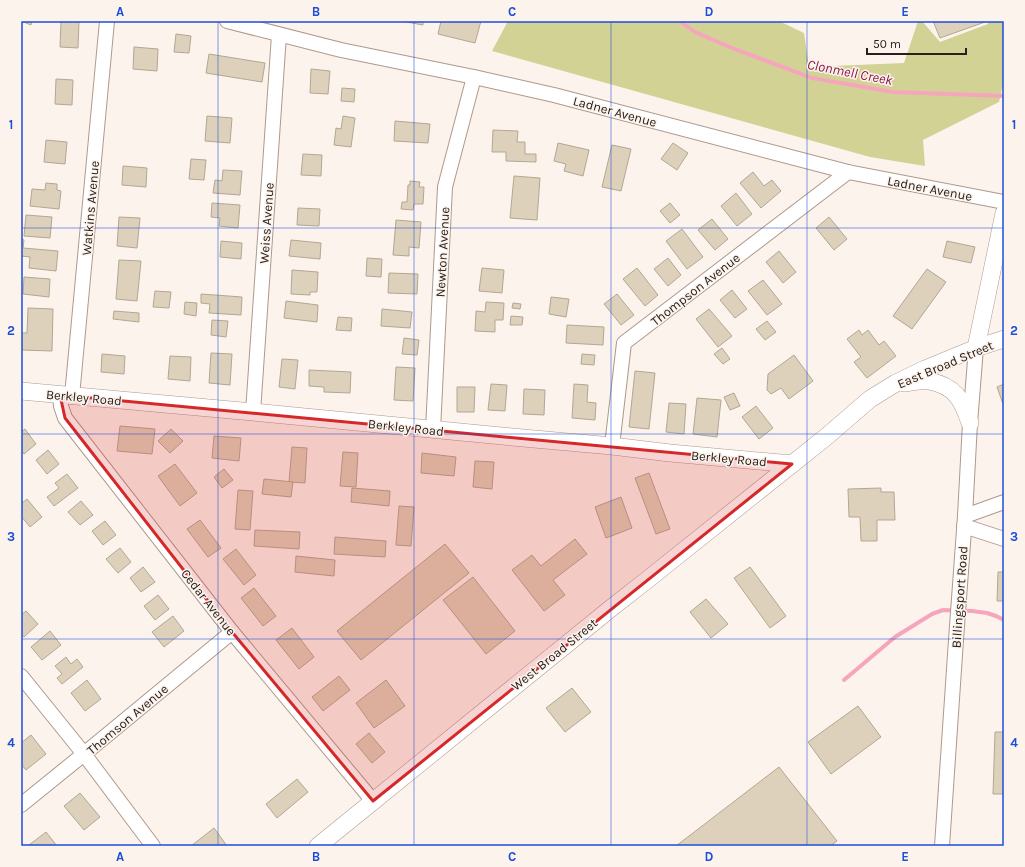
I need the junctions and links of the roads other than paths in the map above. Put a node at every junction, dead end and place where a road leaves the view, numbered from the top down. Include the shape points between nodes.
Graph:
1 (107, 21) edge
2 (227, 21) edge
3 (279, 35) junction
4 (474, 77) junction
5 (848, 172) junction
6 (1004, 202) edge
7 (1004, 213) edge
8 (1004, 339) edge
9 (976, 348) junction
10 (896, 383) junction
11 (21, 391) edge
12 (66, 395) junction
13 (253, 412) junction
14 (970, 423) junction
15 (433, 430) junction
16 (612, 446) junction
17 (792, 464) junction
18 (1004, 502) edge
19 (965, 521) junction
20 (1004, 539) edge
21 (232, 632) junction
22 (21, 676) edge
23 (84, 754) junction
24 (373, 801) junction
25 (21, 805) edge
26 (153, 846) edge
27 (318, 846) edge
28 (942, 846) edge

1 - 12 street, Watkins Avenue
2 - 3 street, Ladner Avenue
3 - 4 street, Ladner Avenue
3 - 13 street, Weiss Avenue
4 - 5 street, Ladner Avenue via 554,95
4 - 15 street, Newton Avenue via 445,187
5 - 6 street, Ladner Avenue
5 - 16 street, Thompson Avenue via 624,343
7 - 9 main road
8 - 9 main road, East Broad Street
9 - 10 main road, East Broad Street
9 - 14 street, Billingsport Road
10 - 14 main road via 928,381 948,387 959,398
10 - 17 main road, East Broad Street via 870,399
11 - 12 main road, Berkley Road
12 - 13 main road, Berkley Road
12 - 21 street, Cedar Avenue via 61,406 65,418
13 - 15 main road, Berkley Road
14 - 19 street, Billingsport Road
15 - 16 main road, Berkley Road
16 - 17 main road, Berkley Road
17 - 24 main road, West Broad Street
18 - 19 street
19 - 20 street
19 - 28 street, Billingsport Road
21 - 23 street, Thomson Avenue
21 - 24 street, Cedar Avenue
22 - 23 street
23 - 25 street, Thomson Avenue
23 - 26 street
24 - 27 main road, West Broad Street

